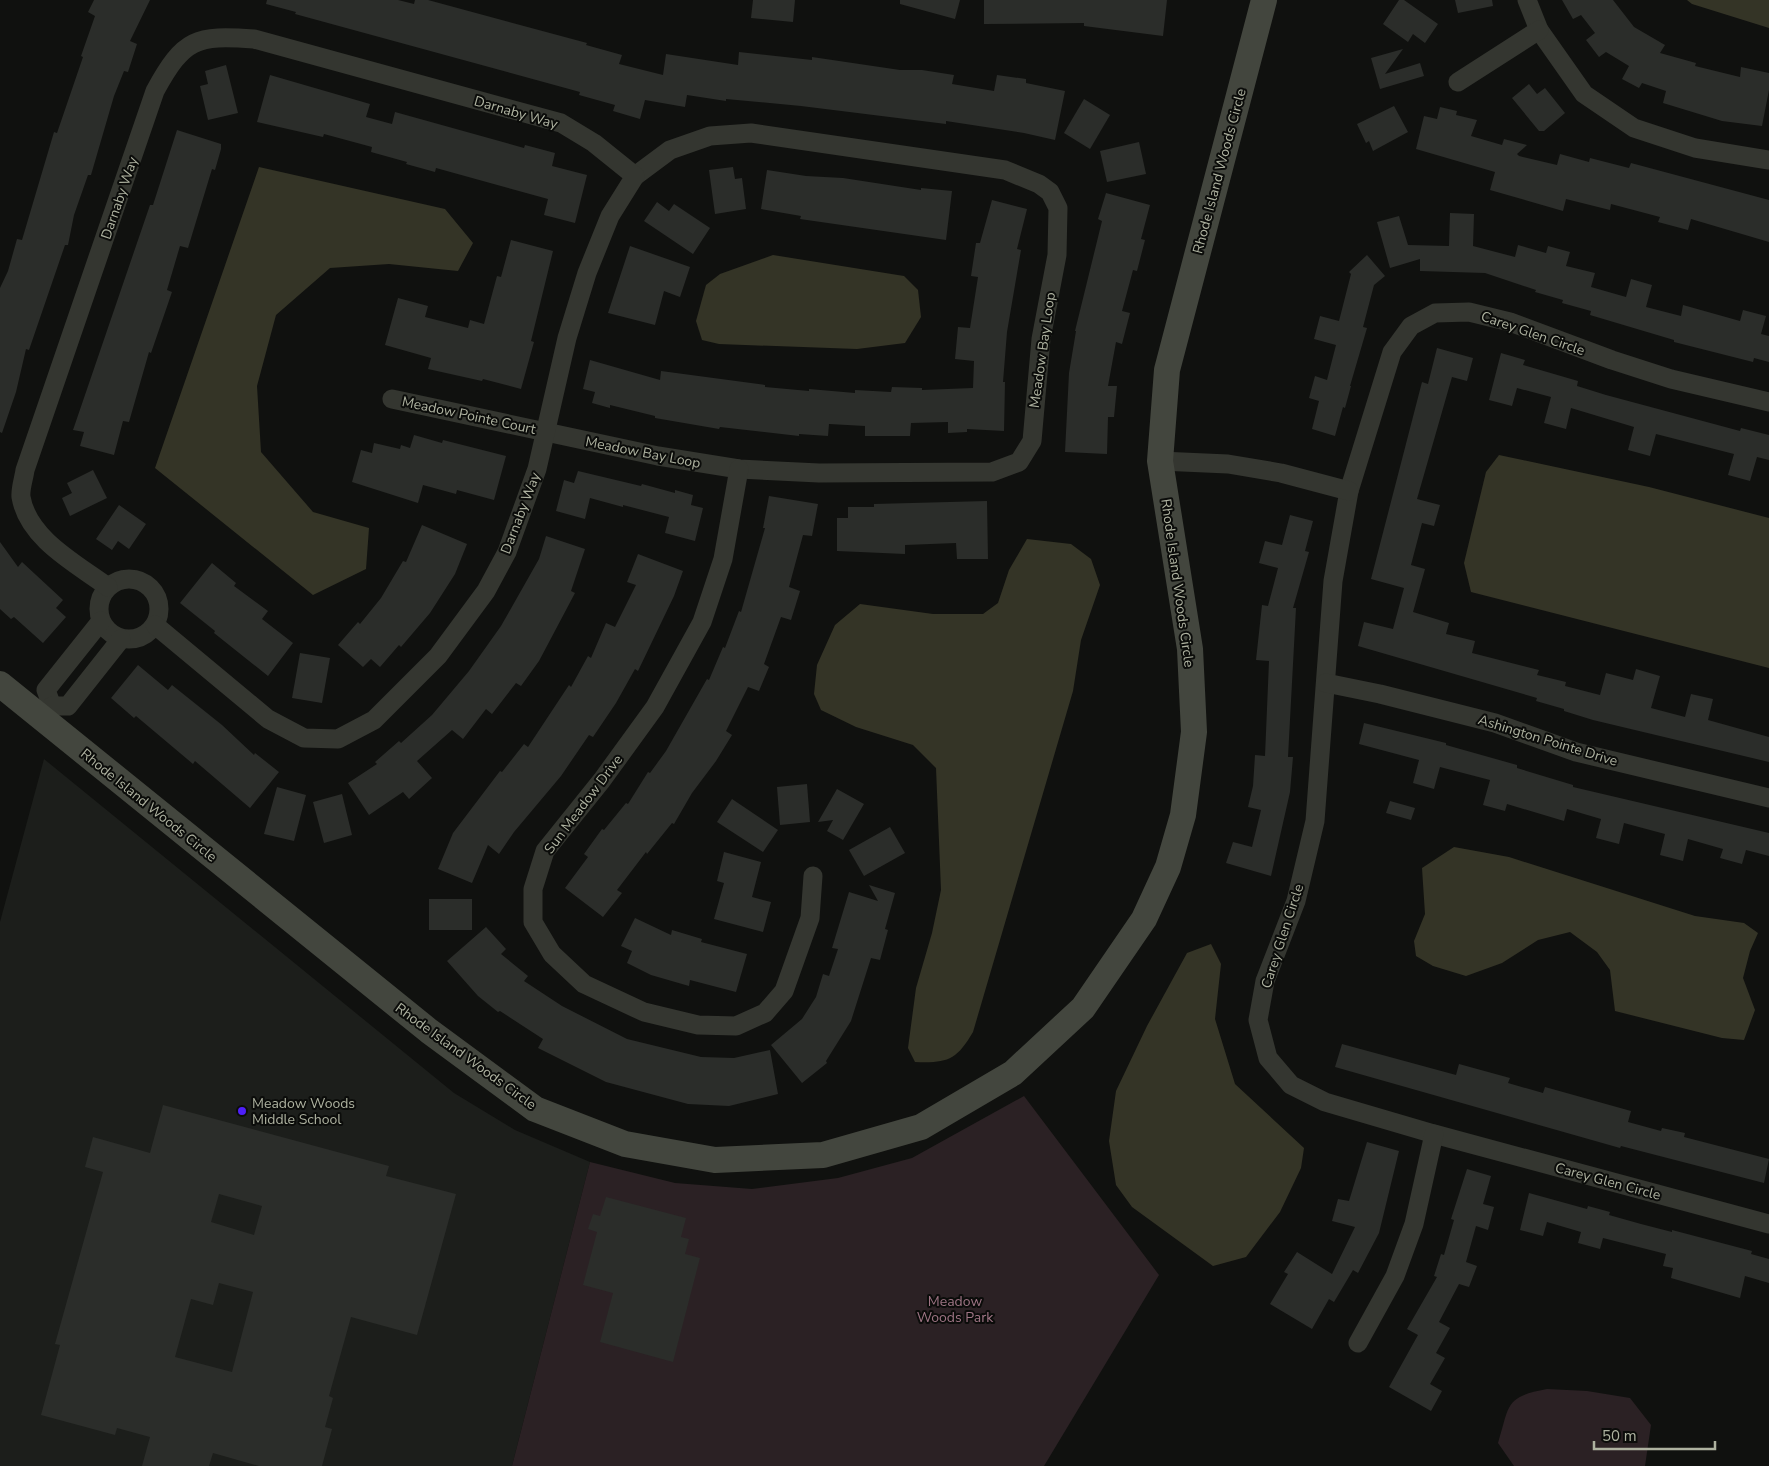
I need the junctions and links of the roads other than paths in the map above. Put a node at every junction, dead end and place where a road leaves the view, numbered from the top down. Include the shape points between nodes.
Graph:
1 (1264, 0) edge
2 (1527, 0) edge
3 (1539, 30) junction
4 (1458, 82) dead end
5 (1769, 160) edge
6 (635, 176) junction
7 (392, 399) dead end
8 (1769, 402) edge
9 (545, 432) junction
10 (1160, 461) junction
11 (739, 470) junction
12 (1349, 491) junction
13 (108, 587) junction
14 (101, 621) junction
15 (155, 625) junction
16 (122, 640) junction
17 (0, 684) edge
18 (1326, 684) junction
19 (47, 712) junction
20 (1769, 798) edge
21 (813, 876) dead end
22 (1434, 1134) junction
23 (1769, 1224) edge
24 (1358, 1342) dead end

1 - 10 street, Rhode Island Woods Circle via 1167,370
2 - 3 street
3 - 4 street
3 - 5 street via 1584,94 1634,128 1695,148
6 - 9 street, Darnaby Way via 610,216 587,273 567,338
6 - 11 street, Meadow Bay Loop via 670,150 710,136 751,134 1005,170 1039,184 1050,192 1058,208 1057,255 1041,339 1032,441 1019,462 992,472
6 - 13 street, Darnaby Way via 594,143 561,123 254,39 217,36 192,43 171,62 155,91 25,470 21,495 28,520 46,540
7 - 9 street, Meadow Pointe Court
8 - 12 street, Carey Glen Circle via 1671,379 1510,322 1469,312 1435,313 1411,326 1392,352
9 - 11 street, Meadow Bay Loop
9 - 15 street, Darnaby Way via 537,469 506,552 486,591 438,656 374,720 338,740 304,738 268,719
10 - 12 street via 1228,464 1281,473
10 - 19 street, Rhode Island Woods Circle via 1190,649 1194,732 1183,815 1168,867 1144,919 1083,1008 1013,1073 921,1127 823,1155 715,1160 625,1144 535,1109 429,1031
11 - 21 street, Sun Meadow Drive via 723,559 702,622 655,707 545,851 532,889 533,922 552,954 584,984 644,1012 698,1025 736,1026 765,1013 784,991 810,918
12 - 18 street, Carey Glen Circle via 1333,581
13 - 14 street via 99,606
13 - 15 street via 126,579 144,583 157,597 160,606
14 - 16 street via 110,633
14 - 19 street via 46,690
15 - 16 street via 140,638
16 - 19 street via 68,706
17 - 19 street, Rhode Island Woods Circle
18 - 20 street, Ashington Pointe Drive via 1495,723 1576,752
18 - 22 street, Carey Glen Circle via 1315,821 1296,901 1265,981 1258,1020 1268,1058 1291,1085 1325,1102
22 - 23 street, Carey Glen Circle
22 - 24 street via 1414,1224 1398,1268

